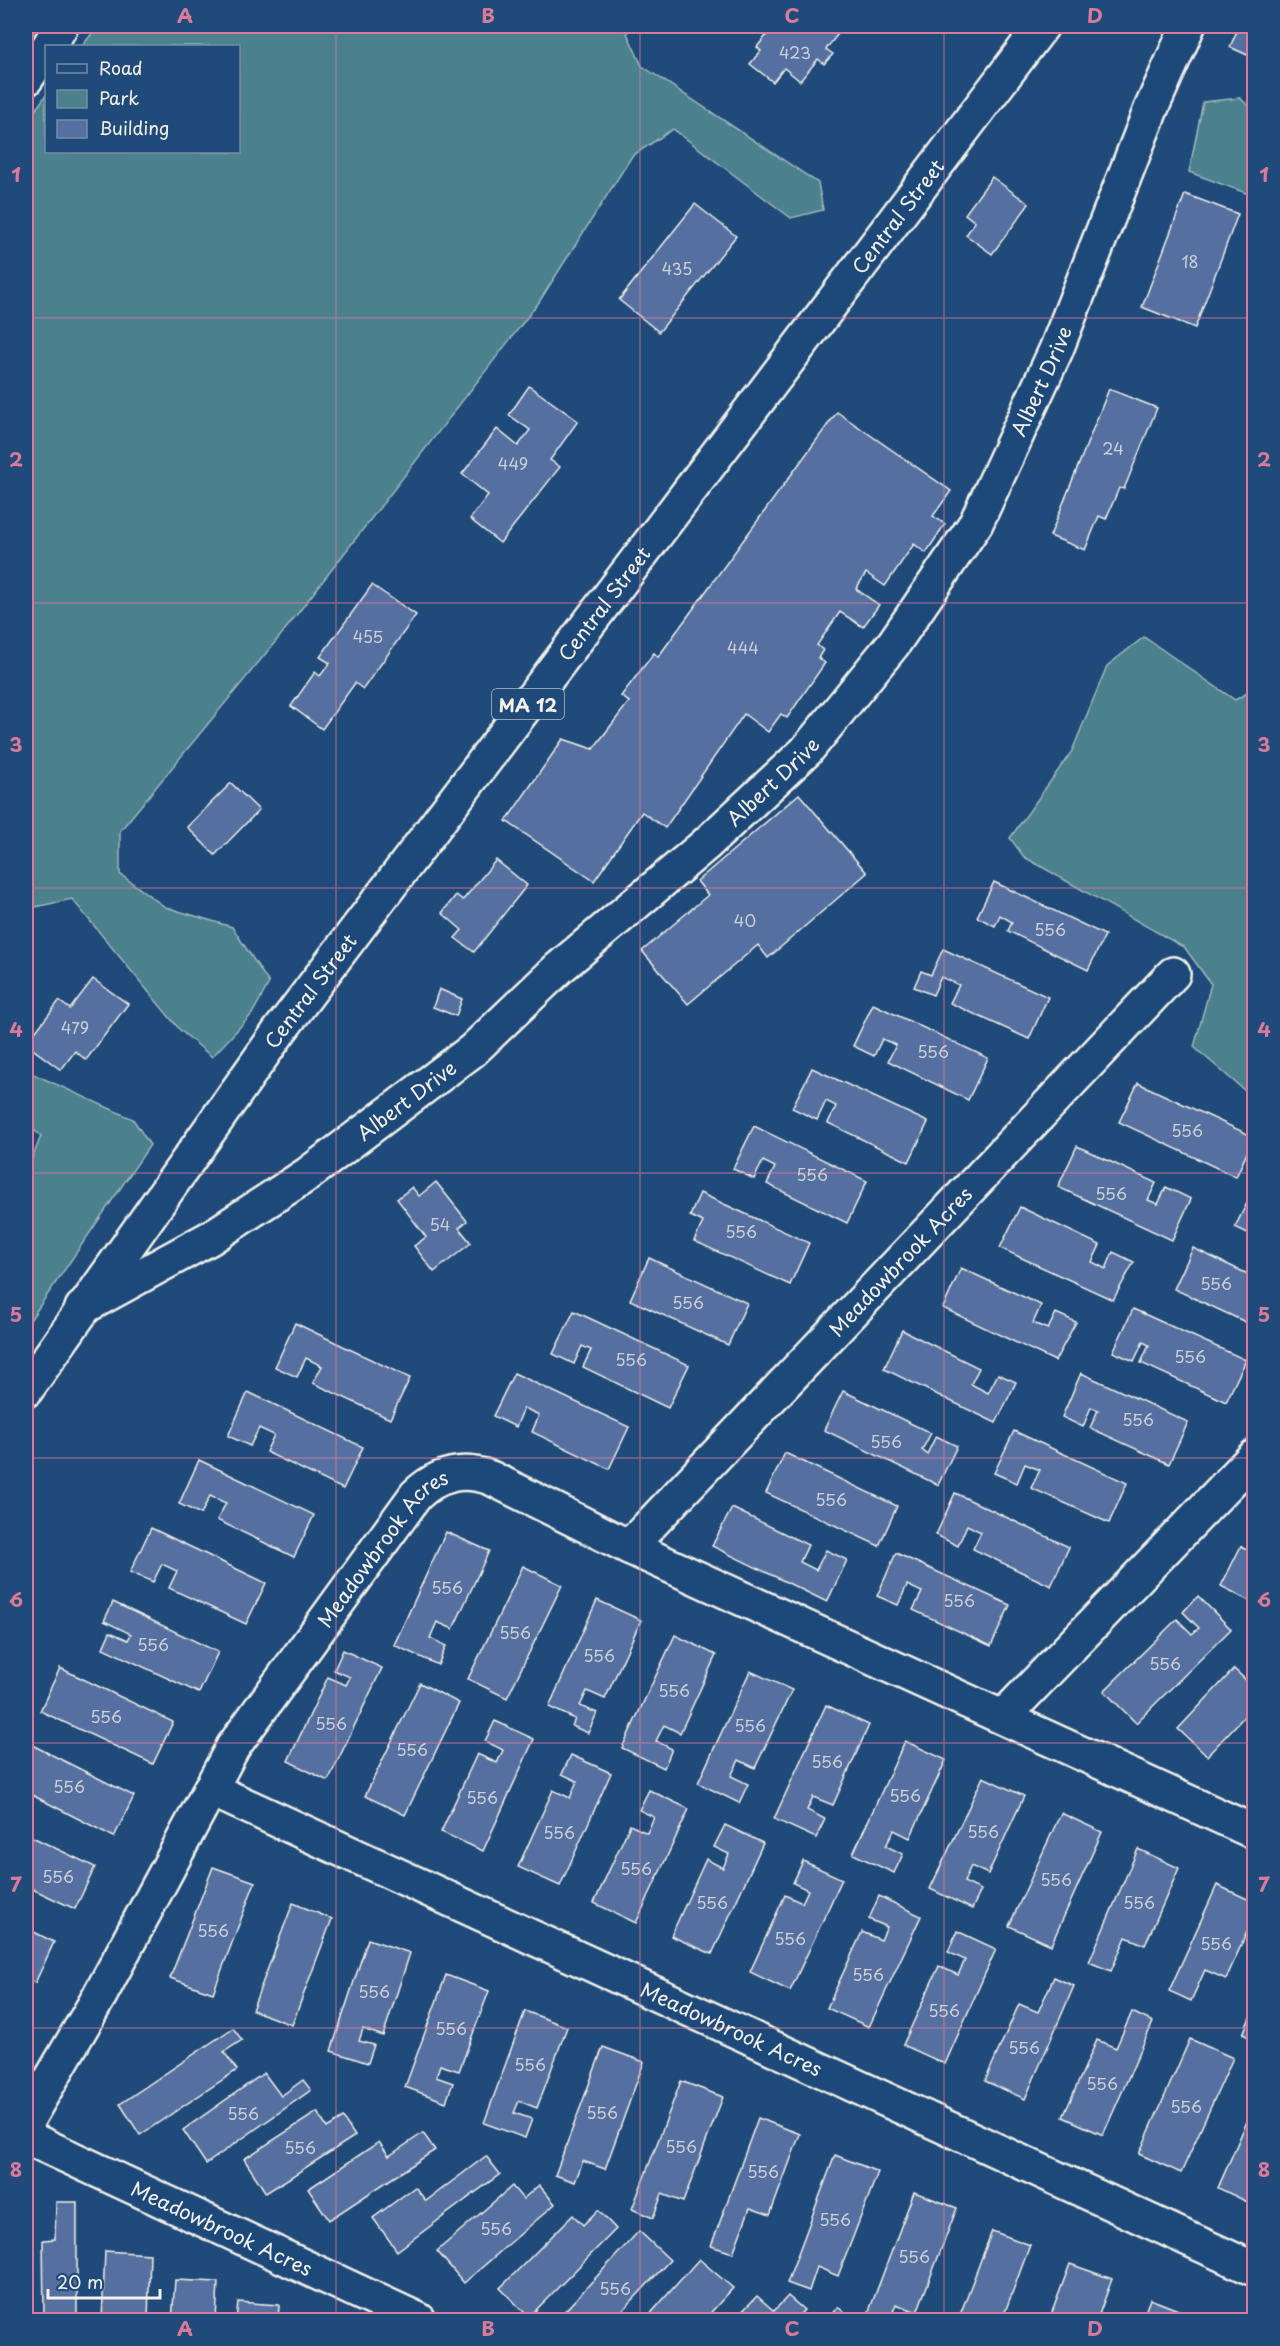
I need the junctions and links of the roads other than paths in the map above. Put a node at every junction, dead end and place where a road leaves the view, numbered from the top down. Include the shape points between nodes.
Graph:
1 (61, 26) edge
2 (1042, 26) edge
3 (1188, 26) edge
4 (50, 45) edge
5 (45, 51) edge
6 (26, 79) edge
7 (1173, 974) dead end
8 (82, 1308) junction
9 (26, 1390) edge
10 (1254, 1457) edge
11 (629, 1547) junction
12 (1004, 1717) junction
13 (210, 1789) junction
14 (1254, 1832) edge
15 (26, 2122) edge
16 (26, 2137) edge
17 (1254, 2269) edge
18 (419, 2320) edge

1 - 4 street
2 - 8 street, Central Street / MA 12 via 278,1033
3 - 8 street, Albert Drive via 1056,350 976,523 894,643 806,751 705,845 559,968 473,1050 309,1174 210,1238
5 - 6 street
7 - 11 street, Meadowbrook Acres
8 - 9 street, Central Street / MA 12
10 - 12 street
11 - 12 street, Meadowbrook Acres
11 - 13 street, Meadowbrook Acres via 490,1478 463,1472 437,1479 406,1506 248,1724
12 - 14 street, Meadowbrook Acres
13 - 15 street, Meadowbrook Acres via 99,1997
13 - 17 street, Meadowbrook Acres
16 - 18 street, Meadowbrook Acres

